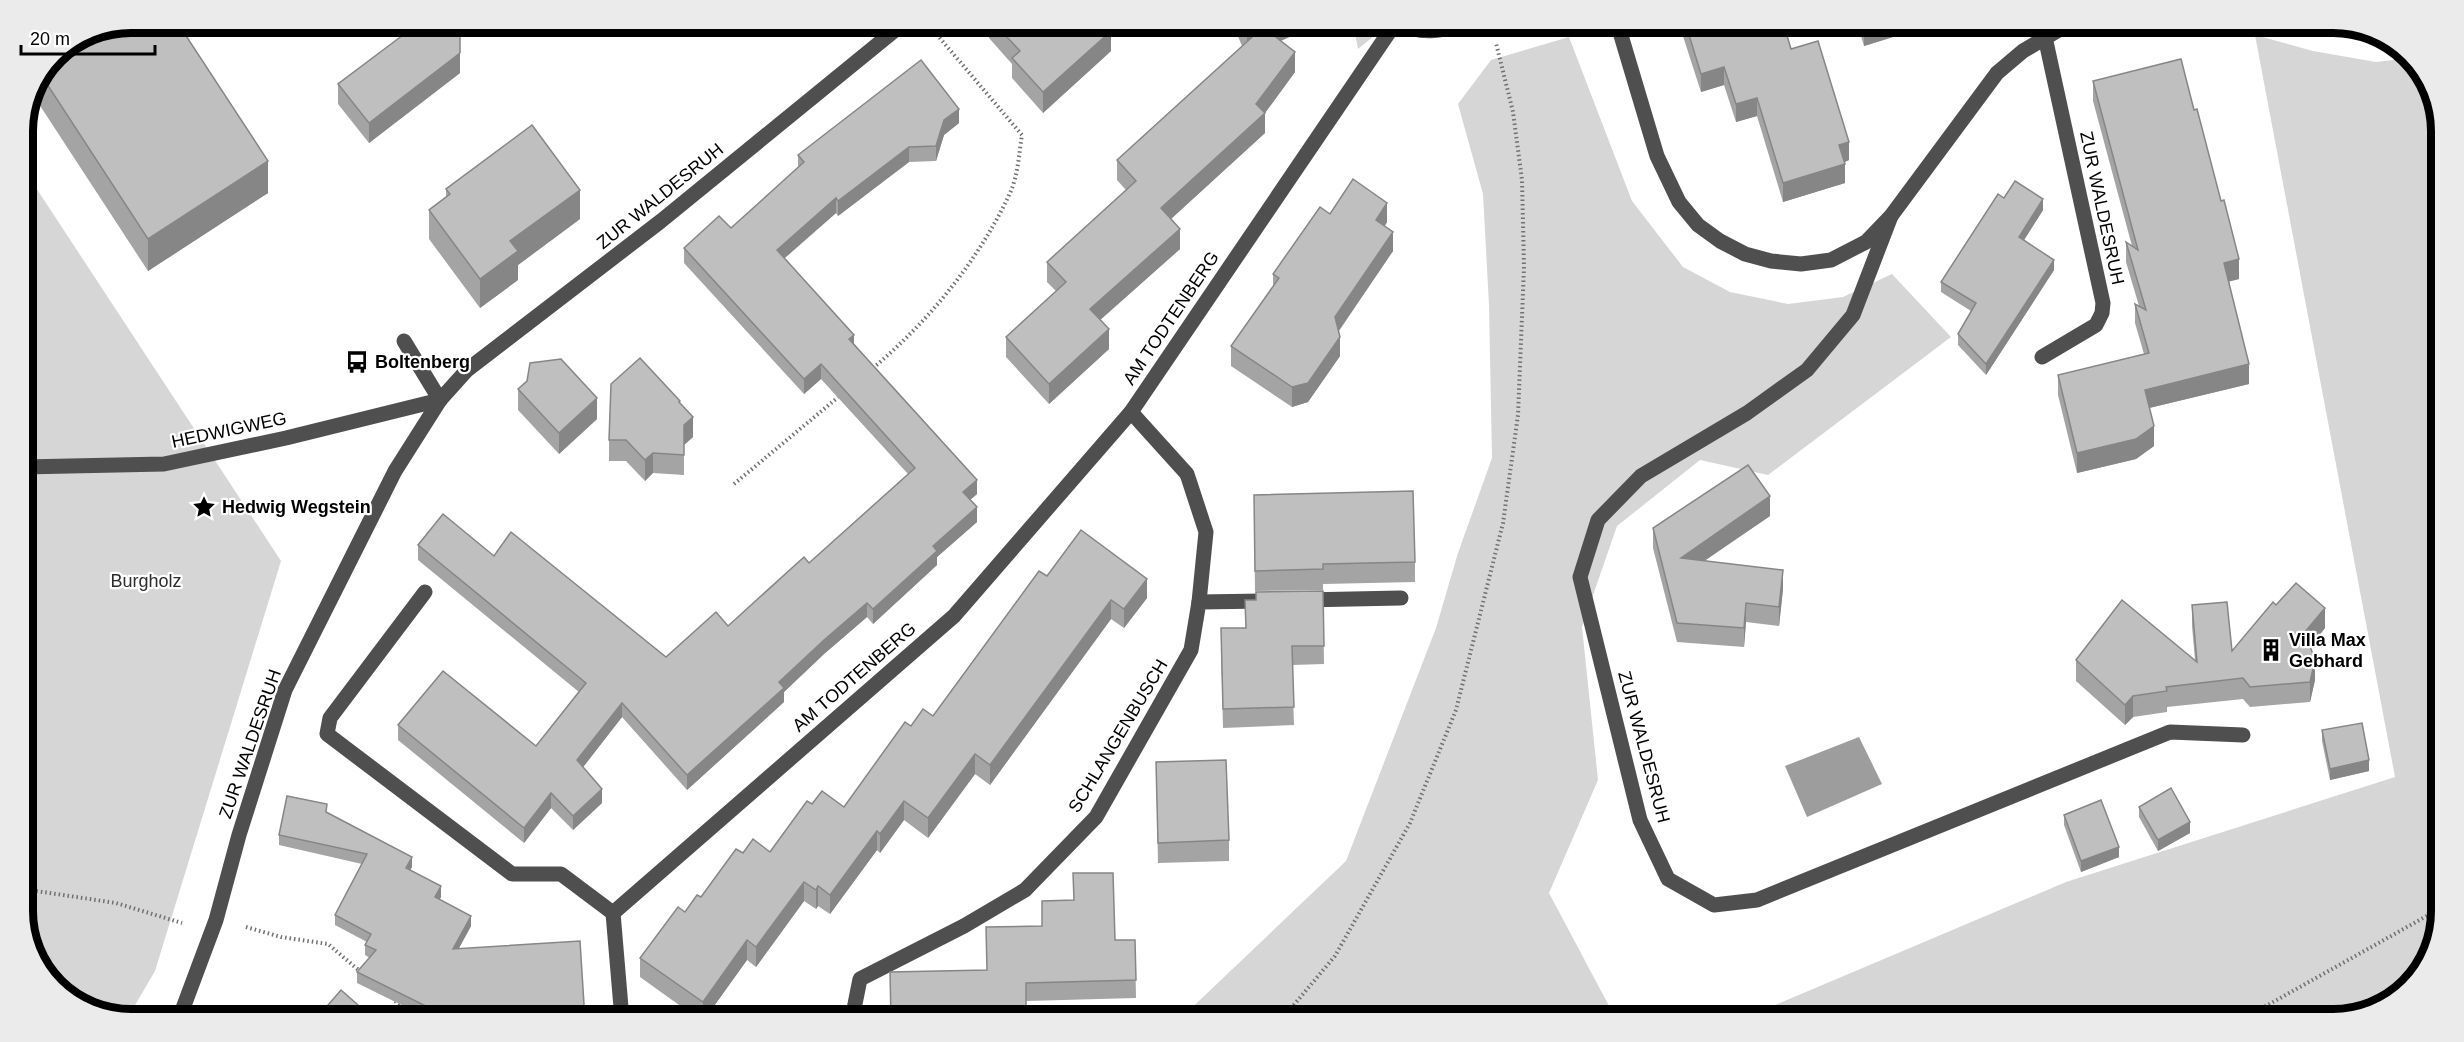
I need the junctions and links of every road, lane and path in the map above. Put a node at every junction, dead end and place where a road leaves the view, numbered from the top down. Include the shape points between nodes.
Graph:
1 (891, 33) edge
2 (935, 33) edge
3 (1389, 33) edge
4 (1620, 33) edge
5 (2052, 33) edge
6 (1494, 34) dead end
7 (2045, 37) junction
8 (1891, 216) junction
9 (404, 341) dead end
10 (2042, 357) dead end
11 (865, 375) edge
12 (847, 389) edge
13 (440, 400) junction
14 (1131, 412) junction
15 (33, 467) edge
16 (734, 484) dead end
17 (425, 592) dead end
18 (1401, 598) dead end
19 (1199, 602) junction
20 (2243, 735) dead end
21 (33, 891) edge
22 (613, 913) junction
23 (2431, 914) edge
24 (211, 932) junction
25 (265, 932) dead end
26 (363, 974) edge
27 (390, 997) edge
28 (183, 1009) edge
29 (404, 1009) edge
30 (621, 1009) edge
31 (854, 1009) edge
32 (1291, 1009) edge
33 (2254, 1009) edge

1 - 13 street, ZUR WALDESRUH via 661,221 467,370
2 - 11 path via 1022,135 1011,191 963,275 891,353
3 - 14 street, AM TODTENBERG
4 - 8 street, ZUR WALDESRUH via 1657,156 1679,202 1698,225 1720,241 1771,261 1801,264 1831,260 1866,242
5 - 7 street, ZUR WALDESRUH
6 - 32 path via 1513,112 1522,180 1518,415 1503,523 1456,710 1410,823 1335,956
7 - 8 street, ZUR WALDESRUH via 1996,73
7 - 10 street, ZUR WALDESRUH via 2103,303 2096,325
8 - 20 street, ZUR WALDESRUH via 1852,315 1807,370 1748,413 1641,476 1598,520 1580,577 1640,820 1668,879 1714,905 1757,900 2170,732
9 - 13 street
12 - 16 path
13 - 15 street, HEDWIGWEG via 164,464
13 - 24 street, ZUR WALDESRUH via 395,471 285,690
14 - 19 street, SCHLANGENBUSCH via 1187,474 1206,532
14 - 22 street, AM TODTENBERG via 954,616
17 - 22 street via 330,718 327,734 512,874 561,874
18 - 19 street
19 - 31 street, SCHLANGENBUSCH via 1191,650 1096,817 1025,890 860,979
21 - 24 path via 116,903
22 - 30 street
23 - 33 path
24 - 28 street, ZUR WALDESRUH
25 - 26 path via 327,944
27 - 29 path

